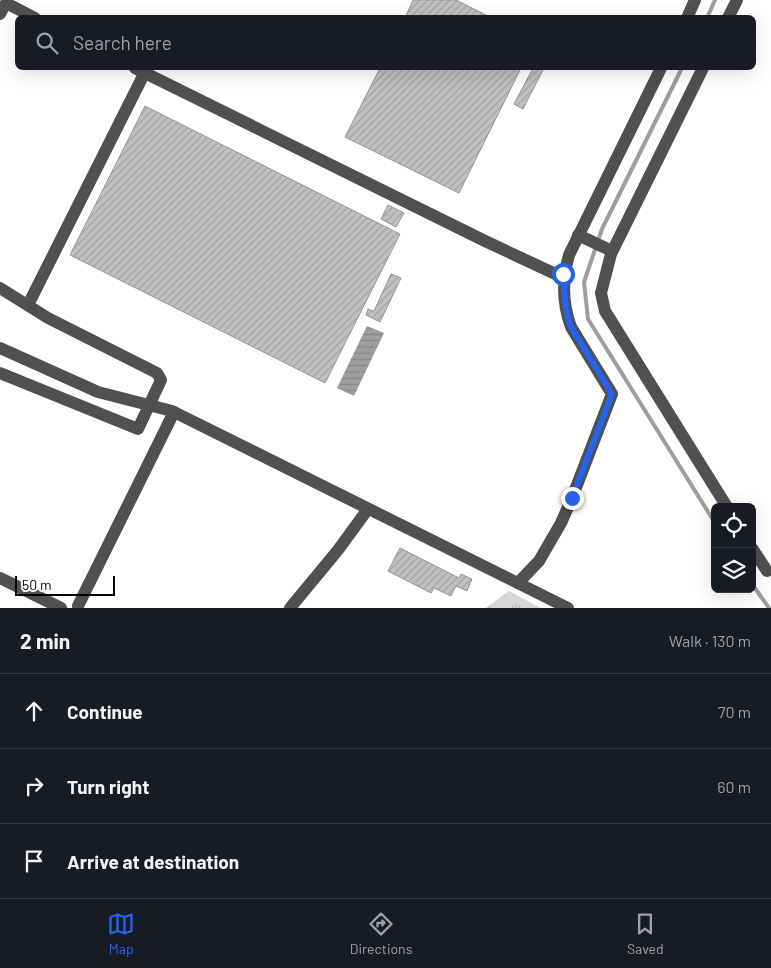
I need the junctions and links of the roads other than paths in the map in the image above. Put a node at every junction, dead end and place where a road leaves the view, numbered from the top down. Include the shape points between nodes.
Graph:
1 (695, 0) edge
2 (737, 0) edge
3 (4, 6) edge
4 (27, 15) edge
5 (688, 15) edge
6 (730, 15) edge
7 (140, 70) edge
8 (660, 70) edge
9 (702, 70) edge
10 (584, 237) junction
11 (608, 249) junction
12 (564, 278) junction
13 (0, 288) edge
14 (28, 305) junction
15 (0, 348) edge
16 (0, 373) edge
17 (150, 405) junction
18 (174, 412) junction
19 (724, 503) edge
20 (368, 509) junction
21 (756, 554) edge
22 (767, 571) dead end
23 (0, 578) edge
24 (518, 583) junction
25 (79, 607) edge
26 (61, 608) edge
27 (290, 608) edge
28 (568, 608) edge

1 - 5 street
2 - 6 street
3 - 4 street
7 - 12 street
7 - 14 street
8 - 10 street
9 - 11 street
10 - 11 street
10 - 12 street via 569,255
11 - 19 street via 601,293 604,311
12 - 24 street via 566,315 612,394 558,528 540,561
13 - 14 street
14 - 17 street via 157,373 161,380
15 - 17 street via 98,392
16 - 17 street via 138,429
17 - 18 street
18 - 20 street
18 - 25 street
20 - 24 street
20 - 27 street
21 - 22 street
23 - 26 street
24 - 28 street

